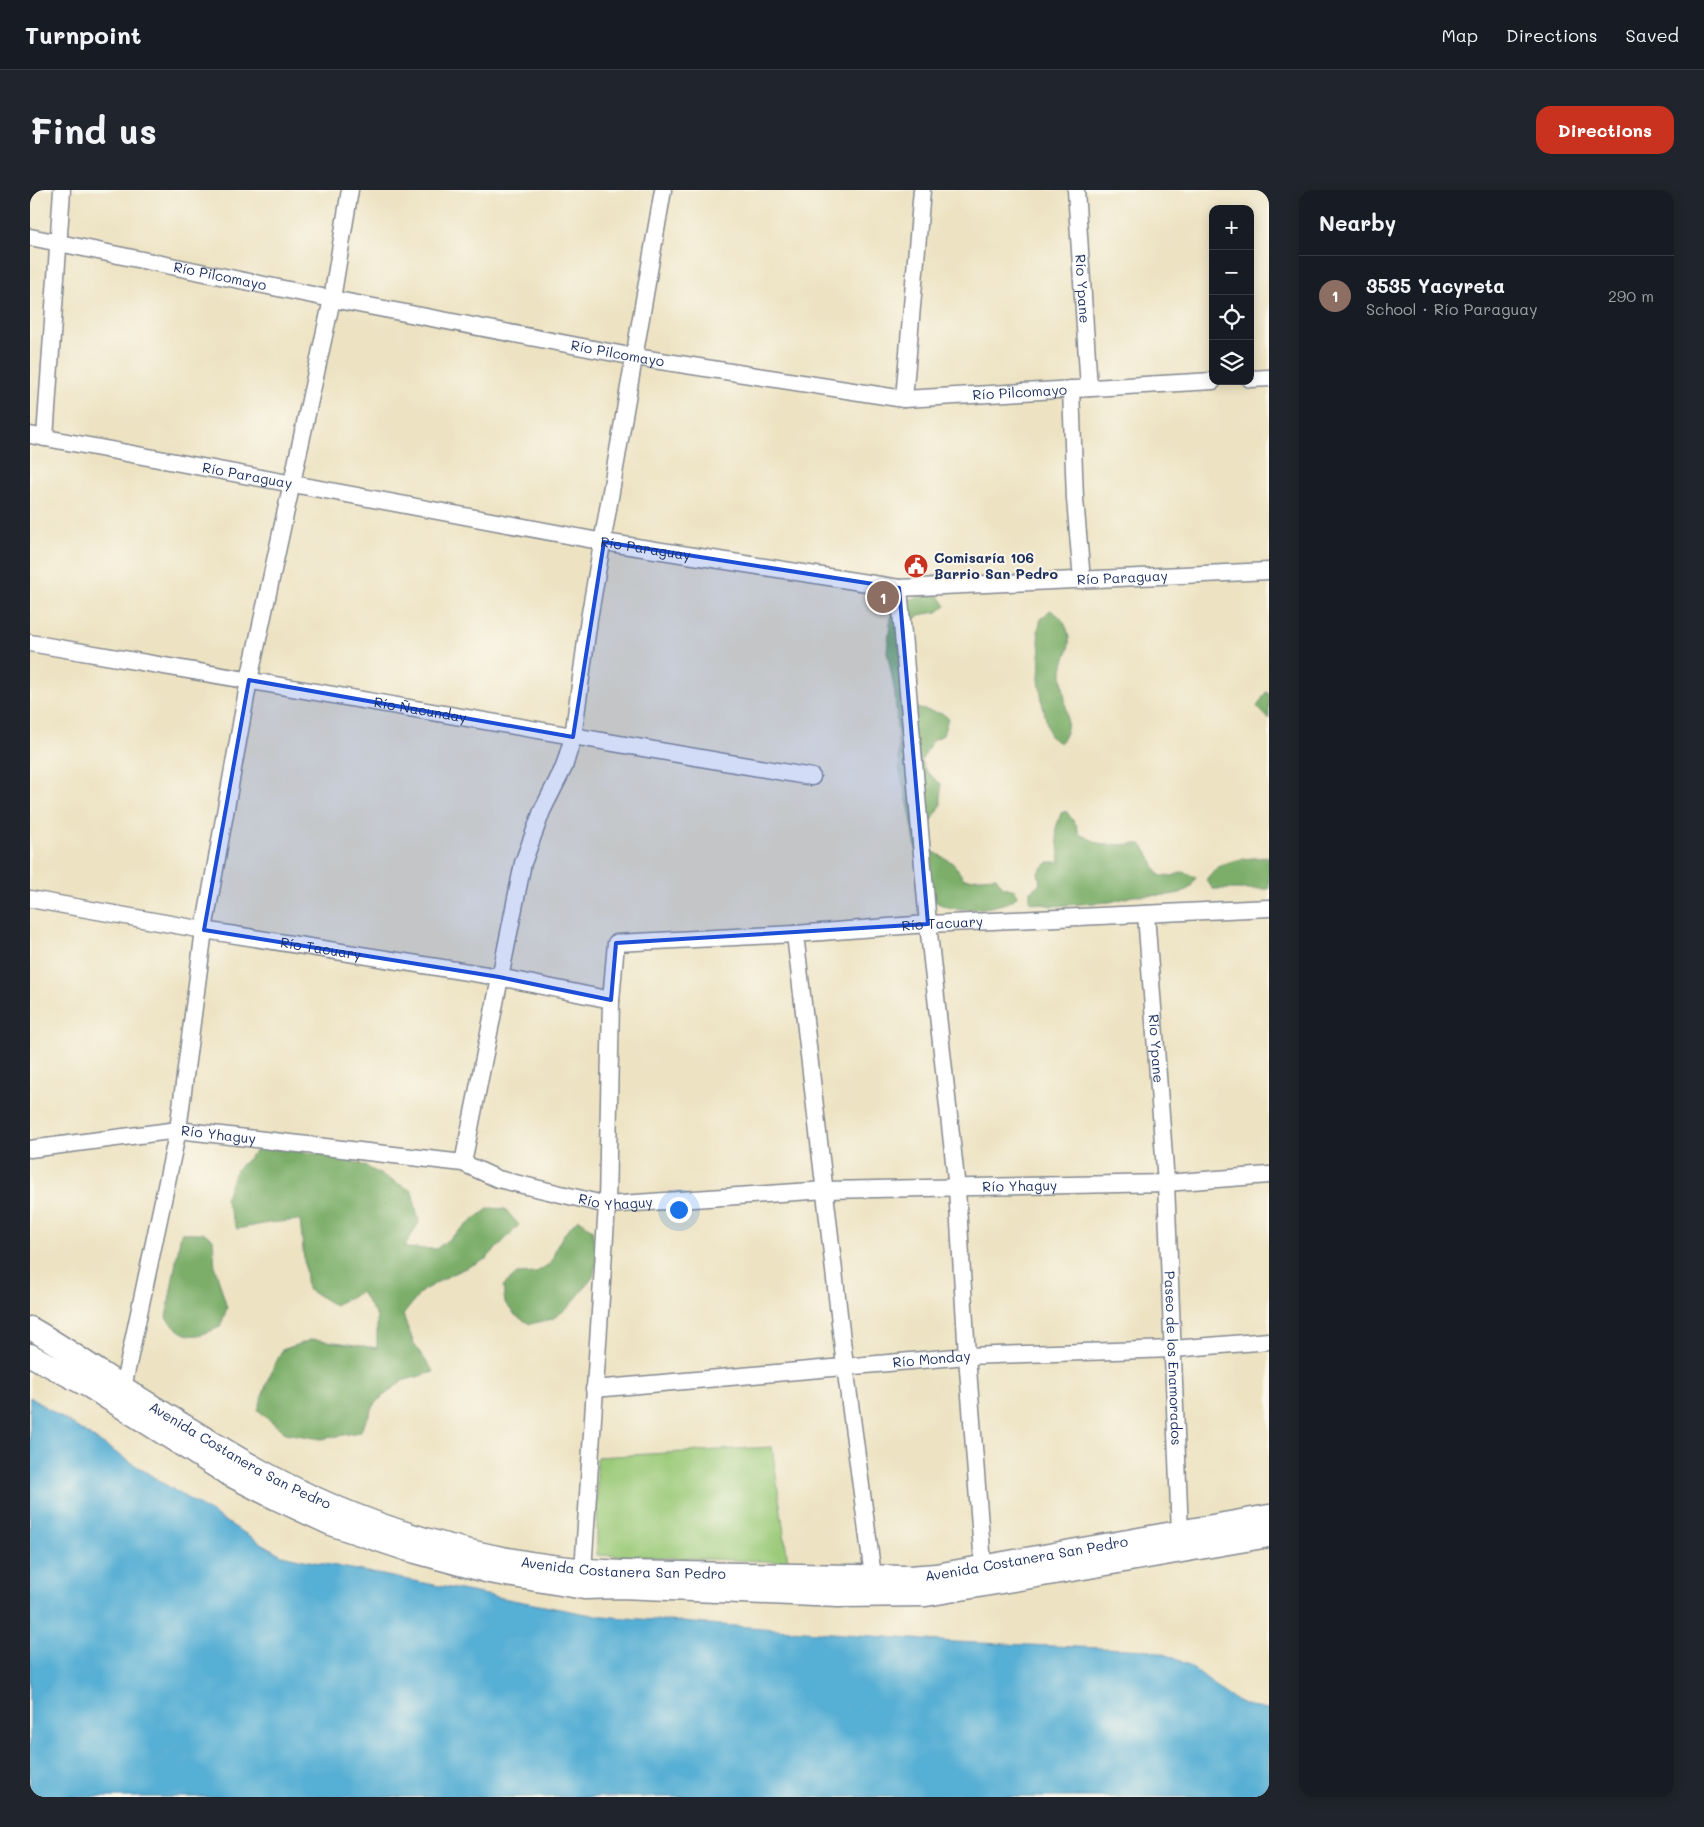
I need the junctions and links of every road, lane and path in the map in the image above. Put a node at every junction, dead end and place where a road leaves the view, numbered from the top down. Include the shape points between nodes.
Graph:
1 (62, 190) edge
2 (350, 190) edge
3 (663, 190) edge
4 (922, 190) edge
5 (1076, 190) edge
6 (30, 237) edge
7 (58, 243) junction
8 (332, 299) junction
9 (635, 357) junction
10 (1269, 378) edge
11 (1254, 379) edge
12 (1209, 381) edge
13 (1089, 388) junction
14 (1071, 389) junction
15 (904, 399) junction
16 (37, 437) edge
17 (293, 485) junction
18 (604, 542) junction
19 (1269, 571) edge
20 (1082, 580) junction
21 (898, 588) junction
22 (30, 643) edge
23 (249, 680) junction
24 (573, 737) junction
25 (812, 777) dead end
26 (30, 899) edge
27 (1269, 908) edge
28 (1146, 914) junction
29 (928, 924) junction
30 (204, 930) junction
31 (796, 934) junction
32 (499, 977) junction
33 (611, 1000) junction
34 (178, 1130) junction
35 (30, 1149) edge
36 (463, 1164) junction
37 (1269, 1174) edge
38 (1166, 1183) junction
39 (956, 1189) junction
40 (826, 1190) junction
41 (607, 1206) junction
42 (30, 1328) edge
43 (1269, 1341) edge
44 (1173, 1349) junction
45 (30, 1355) edge
46 (967, 1356) junction
47 (845, 1366) junction
48 (123, 1388) junction
49 (594, 1389) junction
50 (1269, 1516) edge
51 (1180, 1533) junction
52 (1269, 1536) edge
53 (583, 1571) junction
54 (984, 1576) junction
55 (872, 1586) junction

1 - 7 street
2 - 8 street
3 - 9 street
4 - 15 street
5 - 13 street, Río Ypane
6 - 7 street, Río Pilcomayo
7 - 8 street, Río Pilcomayo
7 - 16 street
8 - 9 street, Río Pilcomayo
8 - 17 street
9 - 15 street, Río Pilcomayo
9 - 18 street
10 - 11 street
12 - 13 street, Río Pilcomayo
13 - 14 street, Río Pilcomayo
14 - 15 street, Río Pilcomayo
14 - 20 street
16 - 17 street, Río Paraguay
17 - 18 street, Río Paraguay
17 - 23 street
18 - 21 street, Río Paraguay
18 - 24 street via 589,619
19 - 20 street, Río Paraguay
20 - 21 street, Río Paraguay
21 - 29 street
22 - 23 street, Río Ñacunday
23 - 24 street, Río Ñacunday
23 - 30 street
24 - 25 street, Río Ñacunday
24 - 32 street via 564,767 542,811 523,863
26 - 30 street, Río Tacuary
27 - 28 street, Río Tacuary
28 - 29 street, Río Tacuary
28 - 38 street, Río Ypane
29 - 31 street, Río Tacuary
29 - 39 street
30 - 32 street, Río Tacuary
30 - 34 street
31 - 33 street, Río Tacuary via 616,942
31 - 40 street
32 - 33 street, Río Tacuary
32 - 36 street
33 - 41 street
34 - 35 street, Río Yhaguy
34 - 36 street, Río Yhaguy
34 - 48 street
36 - 41 street, Río Yhaguy via 498,1179
37 - 38 street, Río Yhaguy
38 - 39 street, Río Yhaguy
38 - 44 street, Paseo de los Enamorados
39 - 40 street, Río Yhaguy
39 - 46 street
40 - 41 street, Río Yhaguy
40 - 47 street
41 - 49 street
42 - 48 main road, Avenida Costanera San Pedro via 83,1359
43 - 44 street, Río Monday
44 - 46 street, Río Monday
44 - 51 street, Paseo de los Enamorados
45 - 55 main road, Avenida Costanera San Pedro via 90,1387 268,1495 333,1524 408,1550 489,1572 584,1588 838,1596
46 - 47 street, Río Monday
46 - 54 street
47 - 49 street, Río Monday
47 - 55 street
48 - 53 main road, Avenida Costanera San Pedro via 240,1459 292,1487 368,1520 470,1552
49 - 53 street
50 - 51 main road, Avenida Costanera San Pedro
51 - 54 main road, Avenida Costanera San Pedro
52 - 54 main road, Avenida Costanera San Pedro
53 - 55 main road, Avenida Costanera San Pedro
54 - 55 main road, Avenida Costanera San Pedro via 936,1575

